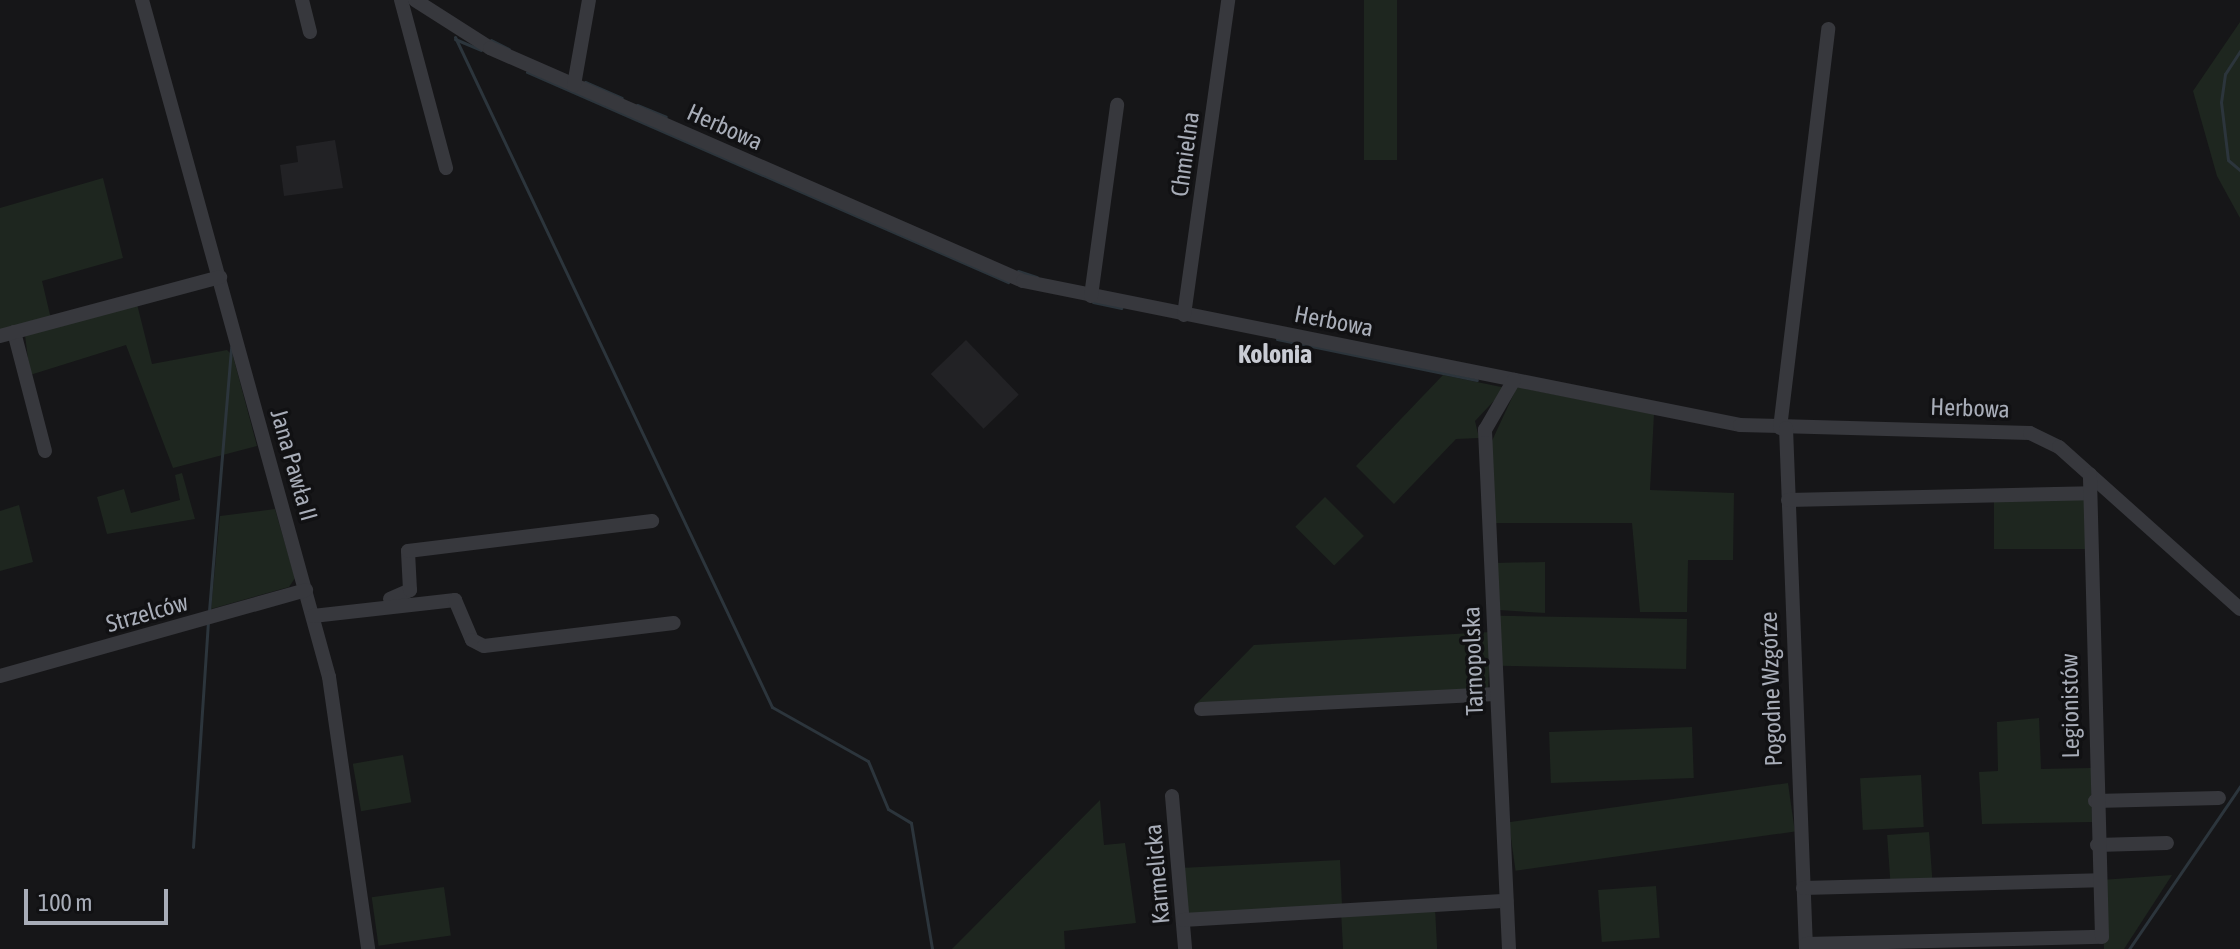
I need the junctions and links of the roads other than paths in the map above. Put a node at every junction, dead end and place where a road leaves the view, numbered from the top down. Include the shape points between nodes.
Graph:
1 (142, 0) edge
2 (302, 0) edge
3 (401, 0) edge
4 (415, 0) edge
5 (589, 0) edge
6 (1228, 0) edge
7 (1828, 29) dead end
8 (310, 32) dead end
9 (574, 85) junction
10 (1117, 105) dead end
11 (446, 168) dead end
12 (220, 277) junction
13 (1091, 296) junction
14 (1184, 315) junction
15 (7, 334) edge
16 (1514, 380) junction
17 (1783, 428) junction
18 (45, 451) dead end
19 (2090, 474) junction
20 (2090, 493) junction
21 (1788, 500) junction
22 (652, 521) dead end
23 (306, 590) junction
24 (2240, 609) edge
25 (313, 613) junction
26 (674, 623) dead end
27 (0, 676) edge
28 (1496, 694) junction
29 (1201, 709) dead end
30 (1172, 796) dead end
31 (2219, 798) dead end
32 (2095, 801) junction
33 (2167, 843) dead end
34 (2097, 845) junction
35 (2099, 880) junction
36 (1803, 888) junction
37 (1506, 901) junction
38 (1183, 920) junction
39 (1806, 947) edge
40 (368, 949) edge
41 (1185, 949) edge
42 (1509, 949) edge

1 - 12 street, Jana Pawła II
2 - 8 street
3 - 11 street
4 - 9 street, Herbowa via 460,34
5 - 9 street
6 - 14 street, Chmielna
7 - 17 street, Pogodne Wzgórze
9 - 13 street, Herbowa via 1004,274
10 - 13 street
12 - 15 street
12 - 23 street, Jana Pawła II
13 - 14 street, Herbowa
14 - 16 street, Herbowa
15 - 18 street
16 - 17 street, Herbowa
16 - 28 street, Tarnopolska via 1485,430
17 - 19 street, Herbowa via 2013,430 2047,440
17 - 21 street, Pogodne Wzgórze
19 - 20 street, Legionistów
19 - 24 street, Herbowa
20 - 21 street
20 - 32 street, Legionistów
21 - 36 street, Pogodne Wzgórze
22 - 25 street via 408,551 408,595
23 - 25 street, Jana Pawła II
23 - 27 street, Strzelców
25 - 26 street via 455,600 472,640 484,646
25 - 40 street, Jana Pawła II via 340,732
28 - 29 street
28 - 37 street, Tarnopolska
30 - 38 street, Karmelicka
31 - 32 street
32 - 34 street, Legionistów
33 - 34 street
34 - 35 street, Legionistów
35 - 36 street
35 - 39 street, Legionistów via 2102,937
36 - 39 street, Pogodne Wzgórze
37 - 38 street
37 - 42 street, Tarnopolska
38 - 41 street, Karmelicka

